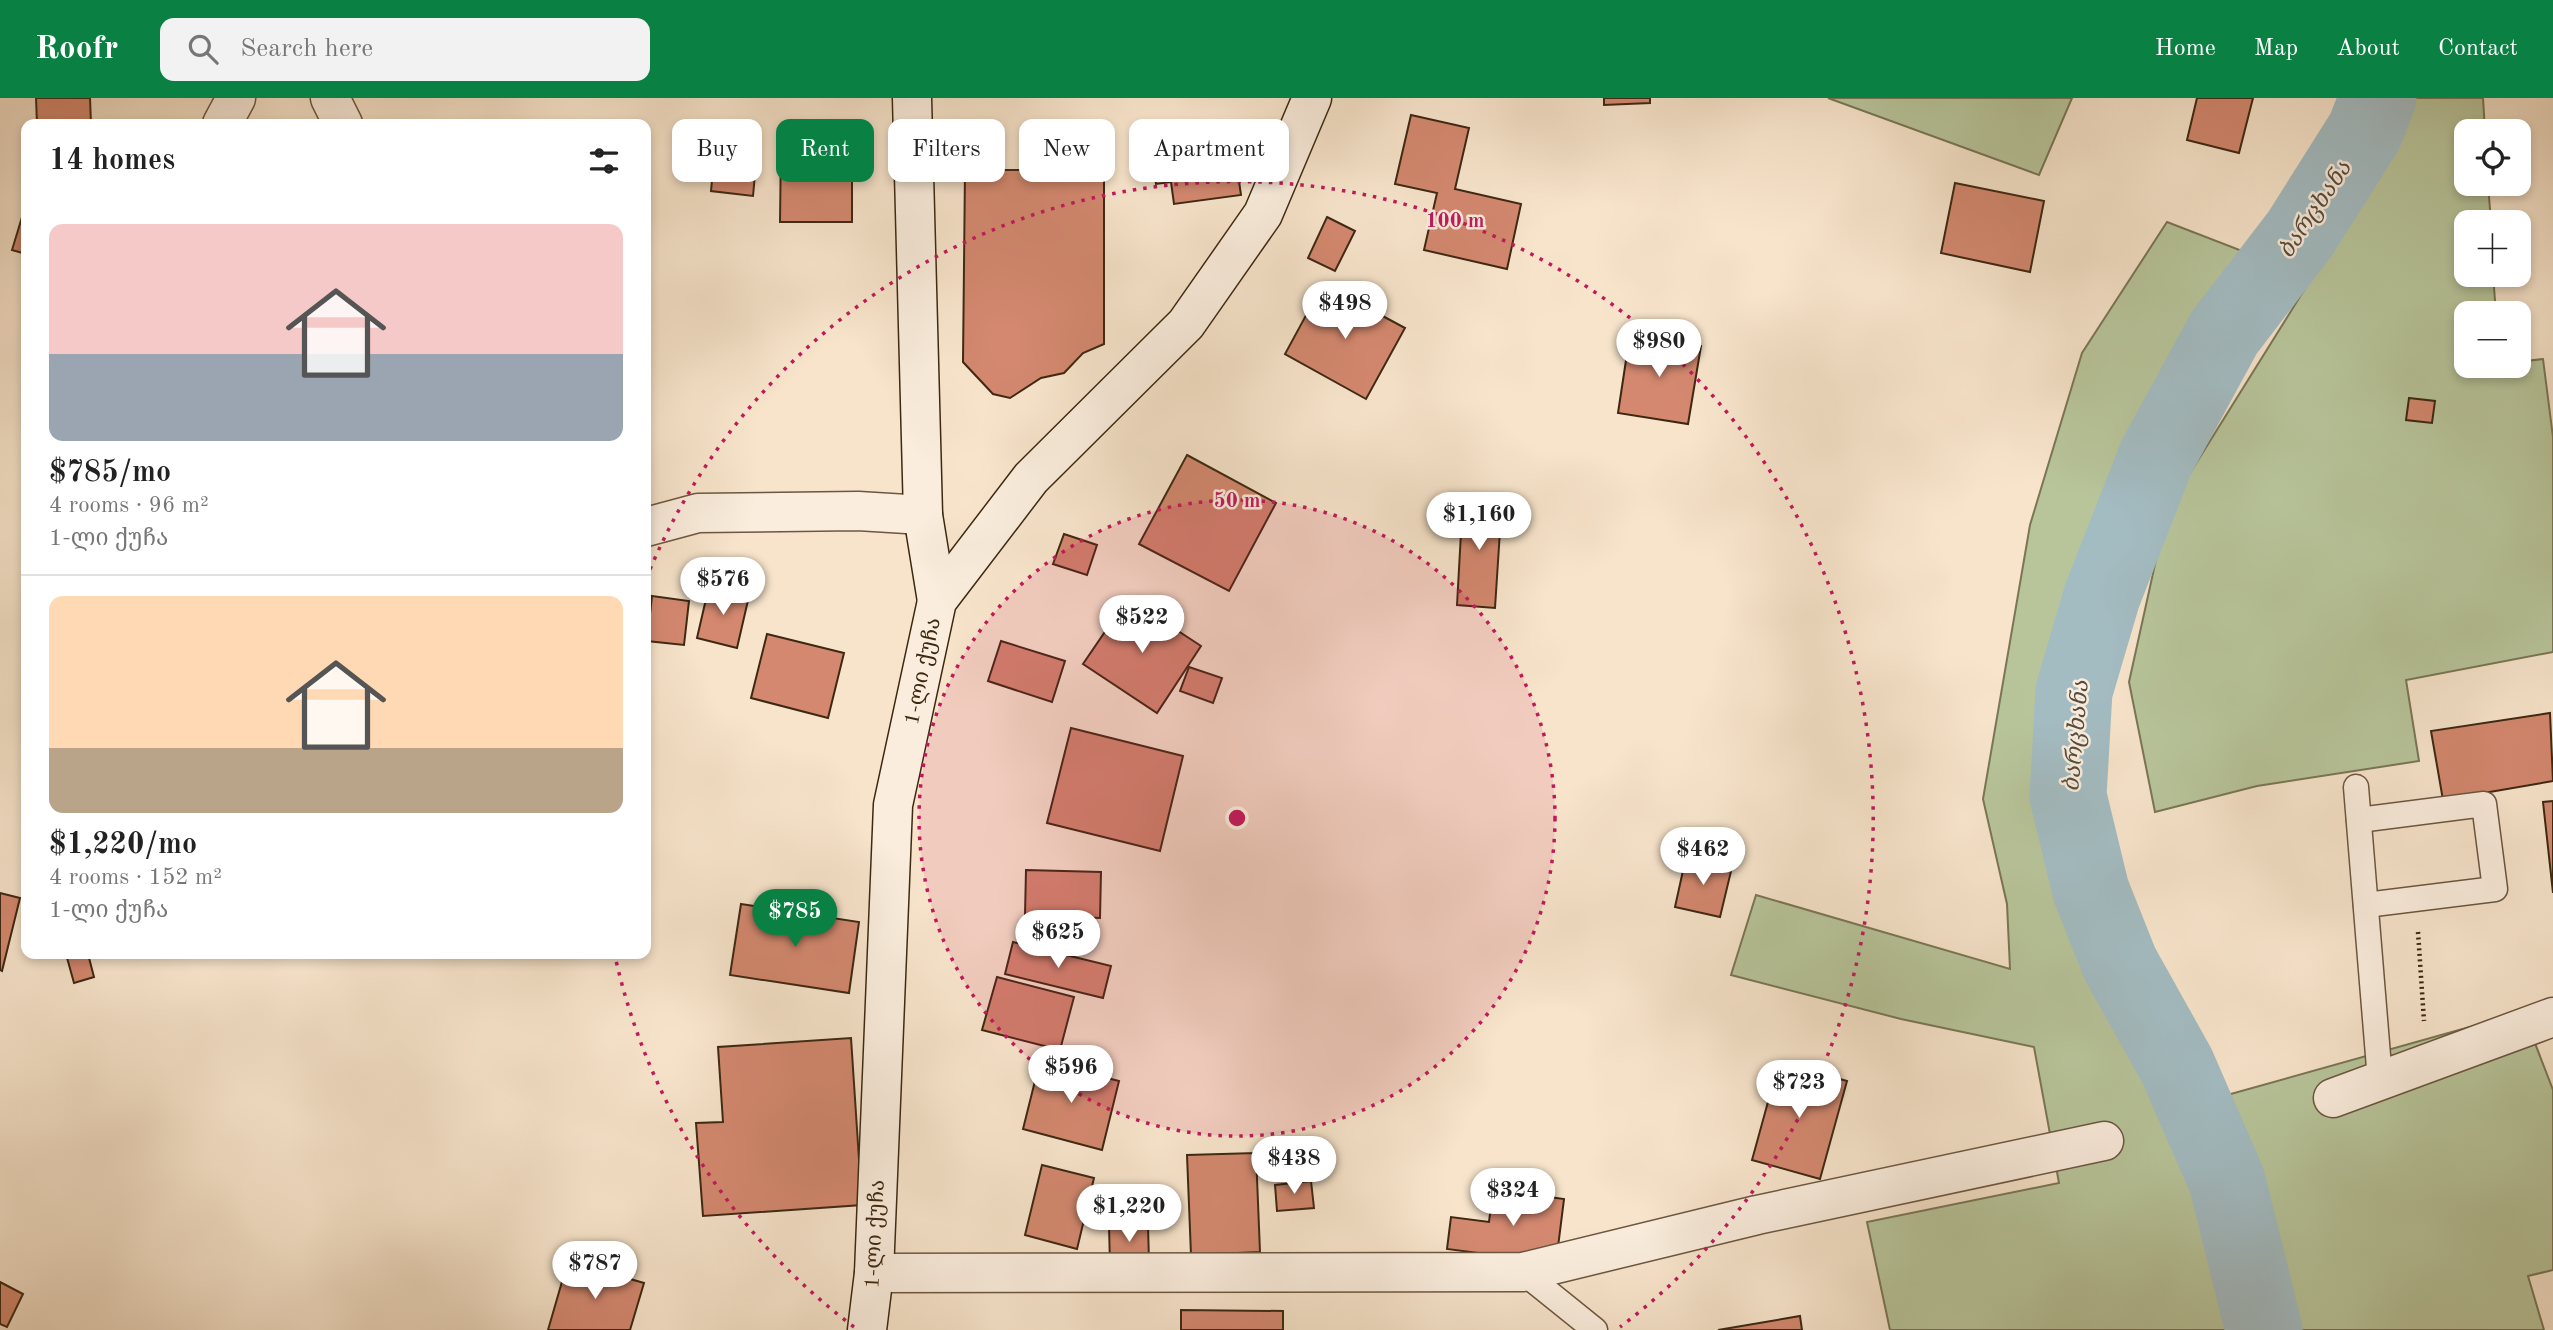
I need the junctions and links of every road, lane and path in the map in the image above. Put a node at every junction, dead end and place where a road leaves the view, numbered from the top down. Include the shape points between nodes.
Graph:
1 (236, 98) edge
2 (330, 98) edge
3 (912, 98) edge
4 (1312, 98) edge
5 (225, 119) edge
6 (341, 119) edge
7 (923, 514) junction
8 (651, 526) edge
9 (937, 601) junction
10 (2356, 787) dead end
11 (2359, 820) junction
12 (2416, 899) junction
13 (2366, 905) junction
14 (2553, 1017) edge
15 (2426, 1063) junction
16 (2380, 1080) junction
17 (2333, 1098) dead end
18 (2104, 1141) dead end
19 (1523, 1272) junction
20 (874, 1273) junction
21 (867, 1330) edge
22 (1595, 1330) edge

1 - 5 street
2 - 6 street
3 - 7 street
4 - 9 street, 1-ლი ქუჩა via 1264,214 1186,324 1031,478
7 - 8 street via 698,513
7 - 9 street
9 - 20 street, 1-ლი ქუჩა via 893,805
10 - 11 lane
11 - 12 lane via 2484,804 2495,889
11 - 13 lane
12 - 13 lane
12 - 15 path
13 - 16 lane
14 - 15 street
15 - 16 street
16 - 17 street
18 - 19 street via 1758,1215
19 - 20 street
19 - 22 lane
20 - 21 street, 1-ლი ქუჩა

